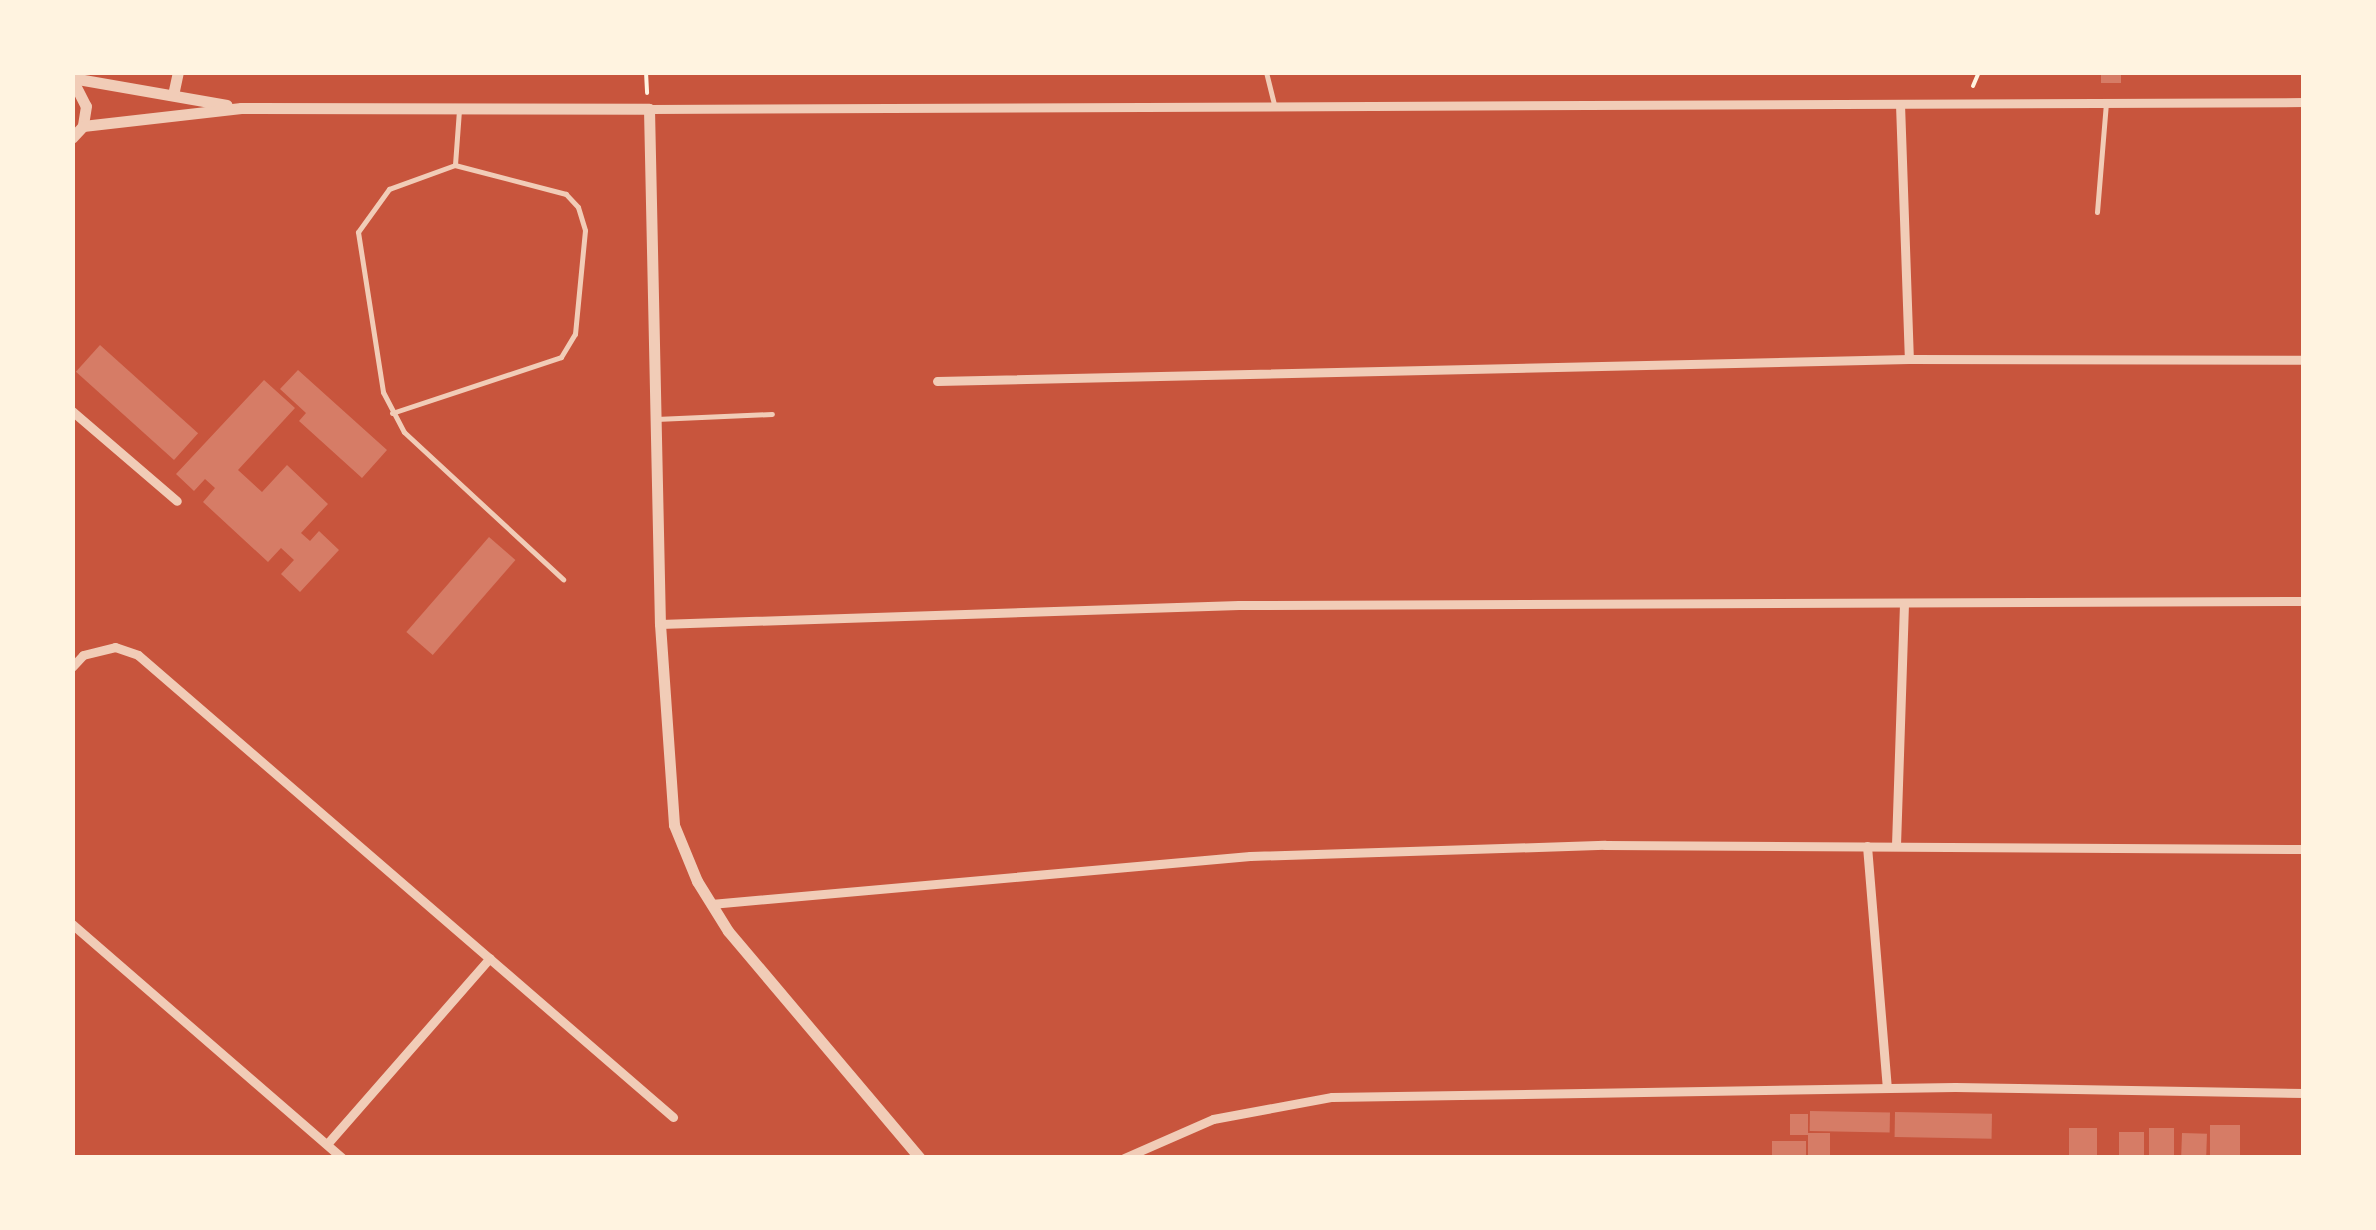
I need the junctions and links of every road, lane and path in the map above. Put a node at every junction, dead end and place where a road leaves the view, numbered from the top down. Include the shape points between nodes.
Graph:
1 (178, 72) edge
2 (1266, 72) edge
3 (1979, 72) edge
4 (72, 78) edge
5 (1973, 86) dead end
6 (173, 95) junction
7 (2106, 100) junction
8 (2304, 102) edge
9 (1900, 104) junction
10 (459, 107) junction
11 (241, 108) junction
12 (1275, 108) junction
13 (649, 109) junction
14 (83, 126) junction
15 (72, 138) edge
16 (454, 165) junction
17 (2097, 212) dead end
18 (1910, 359) junction
19 (2304, 360) edge
20 (937, 381) dead end
21 (72, 411) edge
22 (392, 413) junction
23 (772, 414) dead end
24 (656, 420) junction
25 (177, 502) dead end
26 (562, 580) dead end
27 (2304, 601) edge
28 (1904, 604) junction
29 (660, 624) junction
30 (72, 667) edge
31 (1896, 845) junction
32 (1867, 846) junction
33 (2304, 849) edge
34 (711, 904) junction
35 (72, 924) edge
36 (490, 958) junction
37 (1887, 1088) junction
38 (2304, 1092) edge
39 (672, 1117) dead end
40 (326, 1144) junction
41 (342, 1158) edge
42 (920, 1158) edge
43 (1124, 1158) edge

1 - 6 street
2 - 12 lane
3 - 5 path
4 - 6 street
4 - 14 street via 84,95
6 - 11 street
7 - 8 street
7 - 9 street
7 - 17 lane
9 - 12 street
9 - 18 street
10 - 11 street
10 - 13 street
10 - 16 lane
11 - 14 street
12 - 13 street
13 - 24 street
14 - 15 street
16 - 22 lane via 389,189 358,232 359,267
16 - 22 lane via 566,194 578,207 585,230 574,334 561,357
18 - 19 street
18 - 20 street
21 - 25 street
22 - 26 lane via 404,432
23 - 24 lane
24 - 29 street
27 - 28 street
28 - 29 street via 1239,605
28 - 31 street
29 - 34 street via 674,825
30 - 36 street via 83,655 115,647 138,655
31 - 32 street
31 - 33 street
32 - 34 street via 1250,856
32 - 37 street
34 - 42 street via 751,961
35 - 40 street
36 - 39 street
36 - 40 street
37 - 38 street
37 - 43 street via 1332,1097 1213,1119
40 - 41 street

